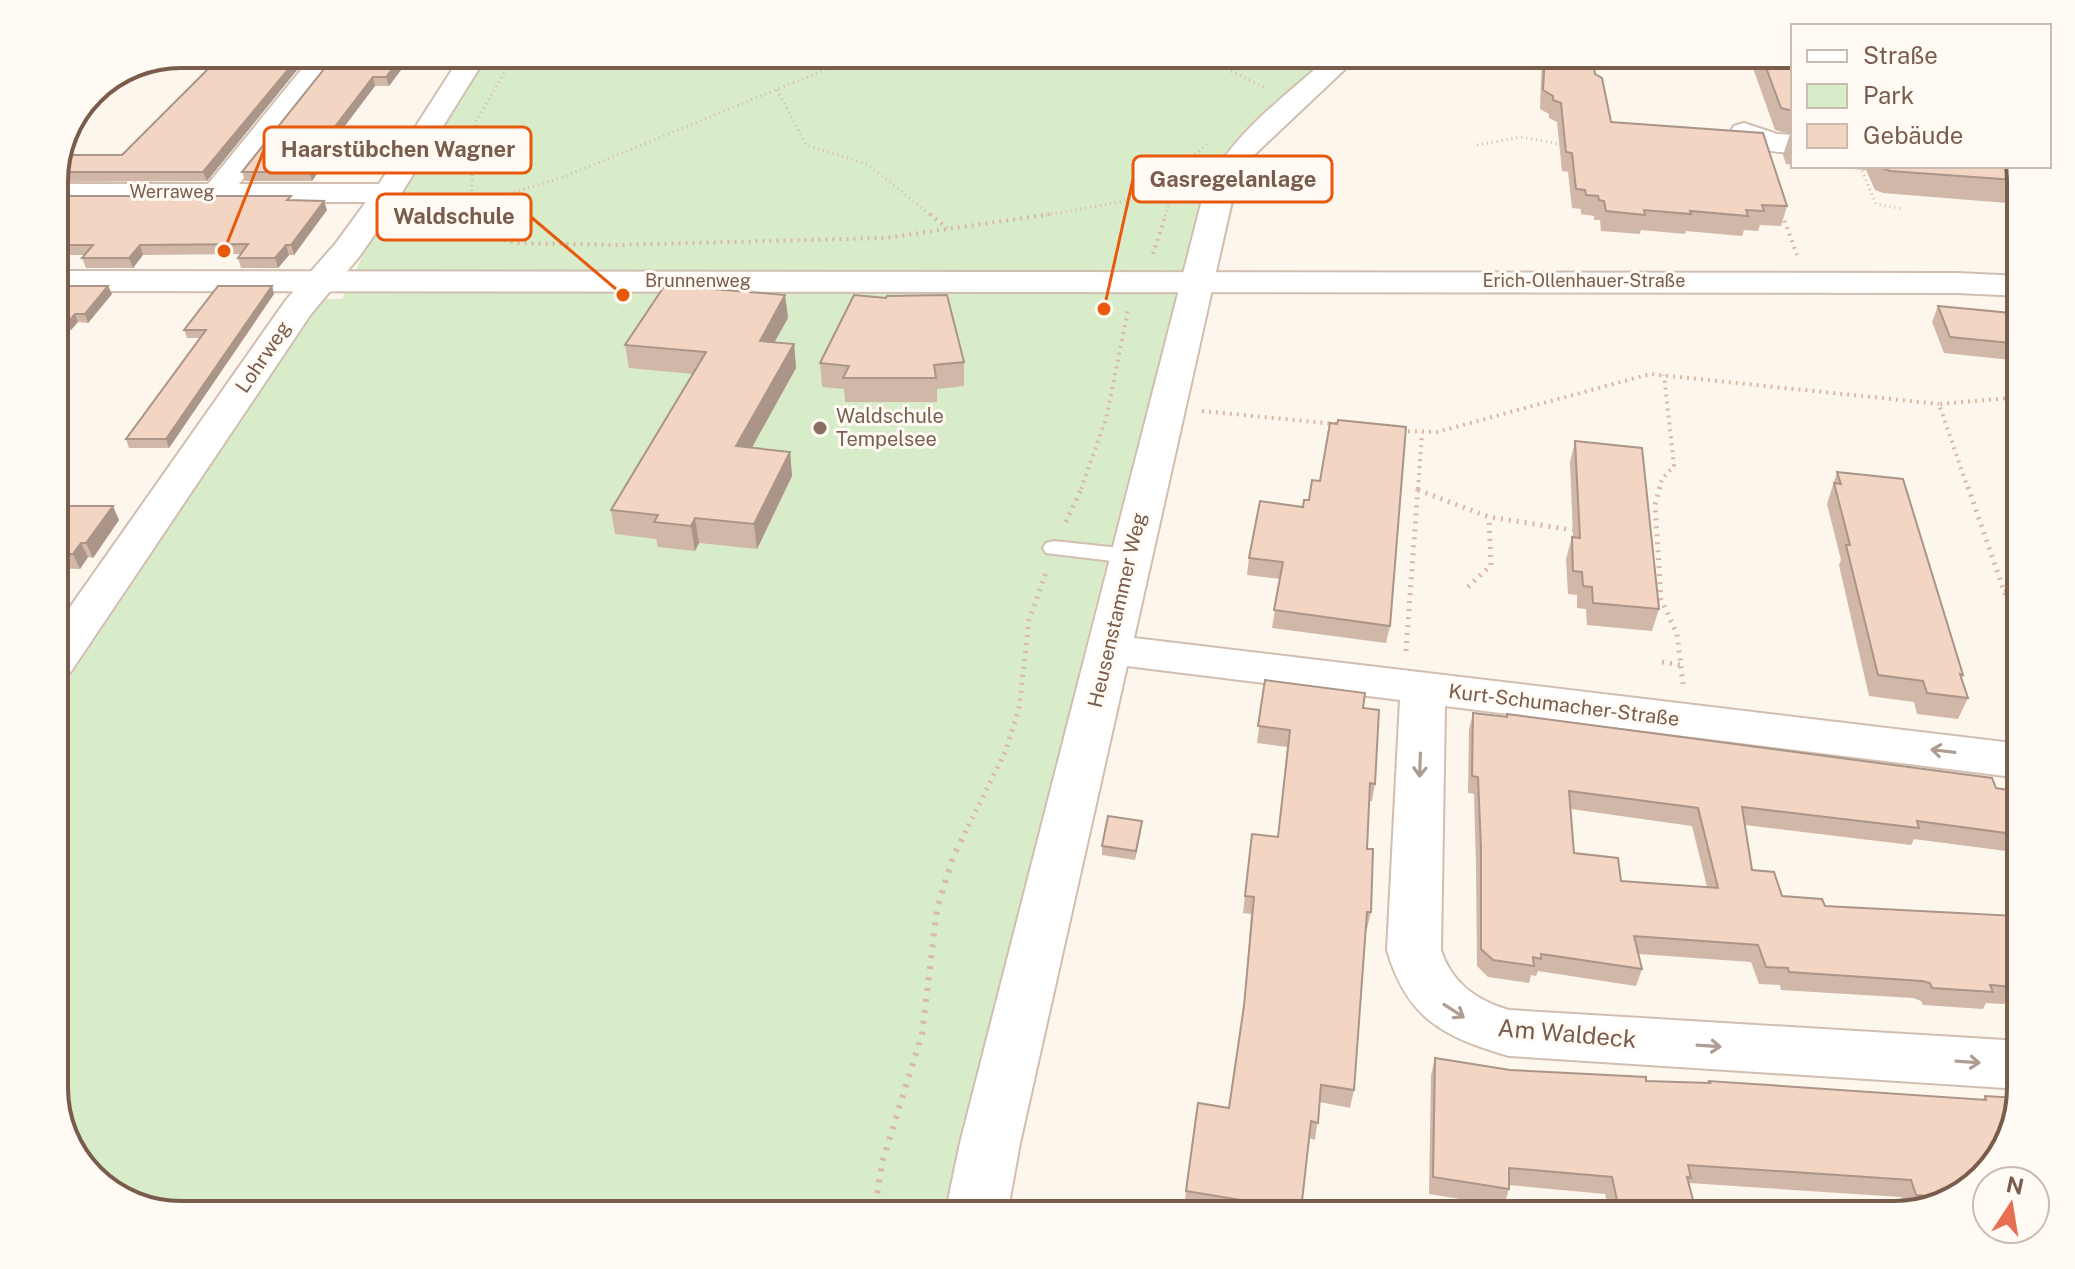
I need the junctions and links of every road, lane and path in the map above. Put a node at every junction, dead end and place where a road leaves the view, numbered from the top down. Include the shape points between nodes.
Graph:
1 (317, 68) edge
2 (466, 68) edge
3 (507, 68) edge
4 (830, 68) edge
5 (1225, 68) edge
6 (1333, 68) edge
7 (777, 90) junction
8 (1271, 90) dead end
9 (1744, 132) edge
10 (1791, 144) edge
11 (1477, 145) dead end
12 (1576, 149) edge
13 (1182, 166) dead end
14 (1861, 168) edge
15 (217, 192) junction
16 (68, 193) edge
17 (385, 193) junction
18 (471, 206) junction
19 (1779, 207) edge
20 (1904, 209) dead end
21 (468, 220) junction
22 (948, 229) junction
23 (1197, 280) junction
24 (68, 281) edge
25 (323, 281) junction
26 (1154, 281) junction
27 (2007, 281) edge
28 (1808, 282) junction
29 (1970, 283) junction
30 (2007, 285) edge
31 (1664, 375) junction
32 (2007, 398) edge
33 (1939, 404) junction
34 (1166, 407) junction
35 (1347, 426) edge
36 (1392, 430) edge
37 (1422, 433) junction
38 (1418, 490) junction
39 (1489, 517) junction
40 (1573, 530) dead end
41 (1054, 548) junction
42 (1129, 556) junction
43 (1468, 587) dead end
44 (2004, 591) junction
45 (2007, 591) edge
46 (2007, 600) edge
47 (68, 643) edge
48 (1107, 649) junction
49 (1662, 662) dead end
50 (1680, 665) junction
51 (1413, 686) junction
52 (1687, 720) junction
53 (2007, 759) edge
54 (2007, 1064) edge
55 (876, 1201) edge
56 (979, 1201) edge

1 - 15 street
2 - 17 street, Lohrweg
3 - 18 path via 475,123
4 - 7 path
5 - 8 path
6 - 23 street, Heusenstammer Weg via 1234,160 1218,196
7 - 18 path via 566,176
7 - 22 path via 806,145 867,164
9 - 10 street
11 - 12 path via 1505,135 1538,137
13 - 22 path via 1138,198
14 - 20 path via 1876,204
15 - 16 street, Werraweg
15 - 17 street, Werraweg
17 - 21 path via 400,198 429,222
17 - 25 street, Lohrweg
18 - 21 path
19 - 28 path
21 - 22 path via 496,241 615,245 885,238
23 - 26 street, Brunnenweg
23 - 28 street, Erich-Ollenhauer-Straße
23 - 34 street, Heusenstammer Weg
24 - 25 street, Brunnenweg
25 - 26 street, Brunnenweg
25 - 47 street, Lohrweg via 298,307
26 - 41 path via 1152,294 1129,300 1105,420 1084,486
27 - 29 street, Erich-Ollenhauer-Straße
28 - 29 street, Erich-Ollenhauer-Straße
29 - 30 street, Erich-Ollenhauer-Straße
31 - 33 path
31 - 37 path via 1641,376
31 - 50 path via 1674,466 1662,479 1655,505 1661,599 1677,634
32 - 33 path
33 - 44 path
34 - 35 path
34 - 42 street, Heusenstammer Weg
36 - 37 path
37 - 38 path
38 - 39 path
38 - 51 path
39 - 40 path
39 - 43 path via 1491,565
41 - 42 lane
41 - 55 path via 1029,620 1019,709 1005,752 953,857 937,909 922,1034 882,1163
42 - 48 street, Heusenstammer Weg
44 - 45 path
44 - 46 path
48 - 51 street, Kurt-Schumacher-Straße
48 - 56 street, Heusenstammer Weg
49 - 50 path
50 - 52 path
51 - 52 street, Kurt-Schumacher-Straße
51 -> 54 street, Am Waldeck via 1414,950 1429,987 1445,1006 1478,1025 1509,1033
53 -> 52 street, Kurt-Schumacher-Straße

